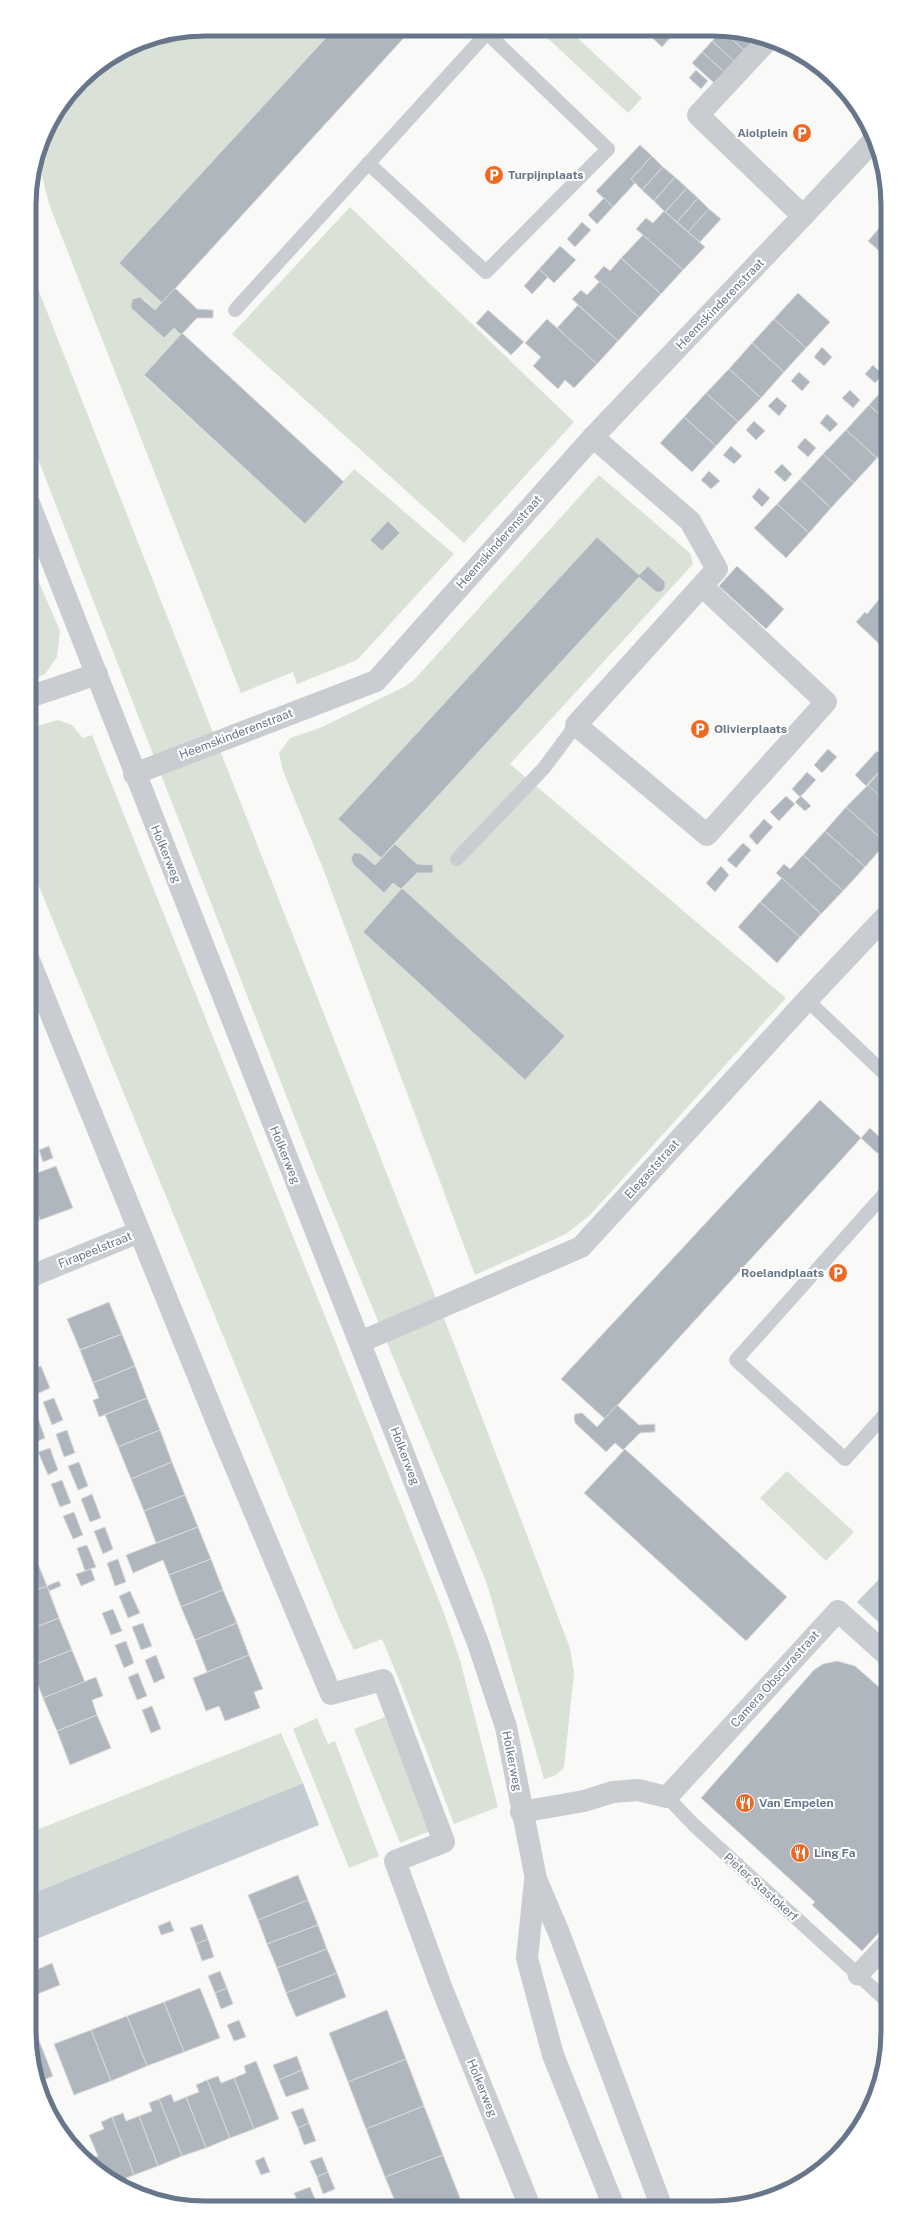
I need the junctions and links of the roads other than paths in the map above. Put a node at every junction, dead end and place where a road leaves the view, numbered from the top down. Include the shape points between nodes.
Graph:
1 (483, 36) edge
2 (491, 36) edge
3 (764, 44) edge
4 (870, 145) edge
5 (368, 163) junction
6 (803, 216) junction
7 (235, 310) dead end
8 (593, 437) junction
9 (36, 520) edge
10 (702, 586) junction
11 (98, 674) junction
12 (36, 695) edge
13 (576, 725) junction
14 (134, 774) junction
15 (457, 859) dead end
16 (881, 921) edge
17 (36, 977) edge
18 (806, 1000) junction
19 (881, 1070) edge
20 (881, 1198) edge
21 (139, 1232) junction
22 (36, 1274) edge
23 (360, 1342) junction
24 (881, 1419) edge
25 (881, 1650) edge
26 (667, 1797) junction
27 (521, 1812) junction
28 (536, 1880) junction
29 (881, 1950) edge
30 (858, 1975) junction
31 (881, 1996) edge
32 (528, 2201) edge
33 (612, 2201) edge
34 (659, 2201) edge

1 - 5 lane
2 - 5 lane via 608,149 486,272
3 - 6 street via 698,115
4 - 6 street
5 - 7 lane
6 - 8 street, Heemskinderenstraat
8 - 10 street via 690,521 717,569
8 - 14 street, Heemskinderenstraat via 376,681
9 - 11 street, Holkerweg
10 - 13 street
10 - 13 street via 826,702 712,830 707,835
11 - 12 street
11 - 14 street, Holkerweg
13 - 15 lane via 544,768
14 - 23 street, Holkerweg
16 - 18 street, Elegaststraat
17 - 21 street
18 - 19 lane
18 - 23 street, Elegaststraat via 581,1247
20 - 24 lane via 736,1360 845,1458
21 - 22 street, Firapeelstraat
21 - 32 street, Holkerweg via 331,1694 383,1680 444,1842 395,1861 442,1990
23 - 27 street, Holkerweg via 478,1643 506,1727
25 - 26 street, Camera Obscurastraat via 838,1611
26 - 27 street via 638,1790 613,1792
26 - 30 lane, Pieter Stastokerf via 695,1826
27 - 28 street, Holkerweg
28 - 33 street, Holkerweg via 527,1958 553,2055
28 - 34 street, Holkerweg via 559,1933
29 - 30 street
30 - 31 lane, Pieter Stastokerf

